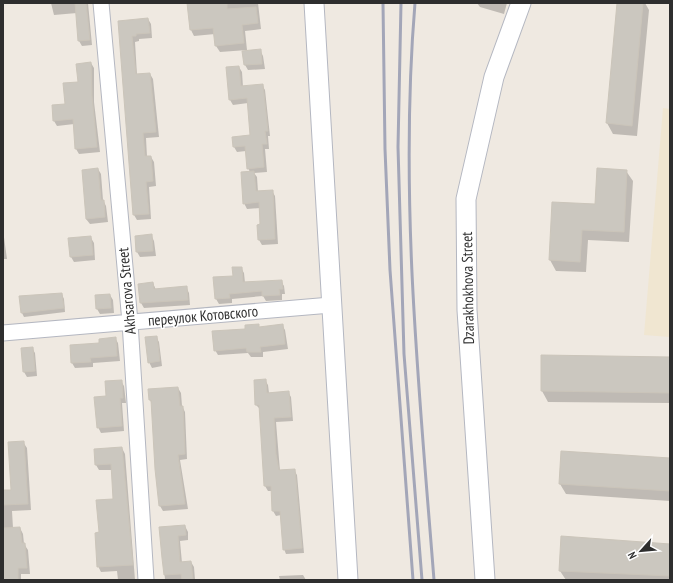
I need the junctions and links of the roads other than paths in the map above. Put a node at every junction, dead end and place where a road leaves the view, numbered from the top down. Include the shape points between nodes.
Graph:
1 (101, 3) edge
2 (314, 3) edge
3 (521, 3) edge
4 (331, 305) junction
5 (130, 322) junction
6 (3, 333) edge
7 (146, 580) edge
8 (348, 580) edge
9 (485, 580) edge

1 - 5 street, Akhsarova Street
2 - 4 street
3 - 9 street, Dzarakhokhova Street via 494,78 466,199 467,310
4 - 5 street, переулок Котовского
4 - 8 street
5 - 6 street, переулок Котовского
5 - 7 street, Akhsarova Street

